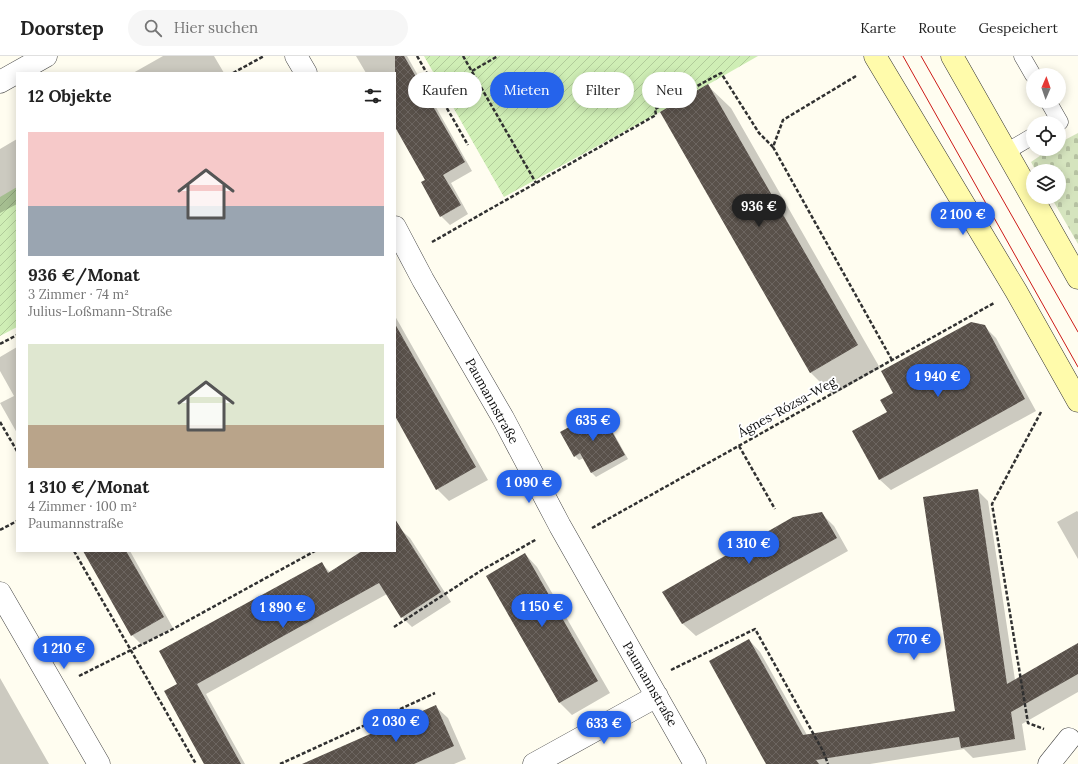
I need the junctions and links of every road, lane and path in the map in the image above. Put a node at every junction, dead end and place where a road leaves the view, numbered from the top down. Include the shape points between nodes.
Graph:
1 (46, 56) edge
2 (264, 56) edge
3 (296, 56) edge
4 (417, 56) edge
5 (463, 56) edge
6 (498, 56) edge
7 (875, 56) edge
8 (952, 56) edge
9 (1022, 56) edge
10 (1030, 68) edge
11 (472, 71) junction
12 (18, 72) edge
13 (235, 72) edge
14 (305, 72) edge
15 (16, 73) edge
16 (856, 76) dead end
17 (0, 82) edge
18 (1026, 140) edge
19 (468, 145) dead end
20 (772, 147) junction
21 (1006, 152) junction
22 (536, 183) junction
23 (396, 229) edge
24 (410, 254) junction
25 (1078, 278) edge
26 (1016, 291) junction
27 (16, 336) edge
28 (0, 344) edge
29 (892, 360) junction
30 (1078, 401) edge
31 (1041, 412) dead end
32 (0, 422) edge
33 (738, 446) junction
34 (16, 450) edge
35 (775, 509) dead end
36 (16, 522) edge
37 (0, 530) edge
38 (564, 534) junction
39 (75, 552) edge
40 (313, 552) edge
41 (0, 593) edge
42 (394, 627) dead end
43 (130, 649) junction
44 (55, 688) junction
45 (653, 688) junction
46 (435, 693) dead end
47 (1069, 739) joint
48 (99, 764) edge
49 (196, 764) edge
50 (280, 764) edge
51 (534, 764) edge
52 (695, 764) edge
53 (828, 764) edge
54 (1049, 764) edge

1 - 12 street
2 - 13 path
3 - 14 street
4 - 19 path
5 - 11 path
6 - 11 path
7 - 26 main road
8 - 21 main road
9 - 10 lane
11 - 22 path
15 - 17 street
16 - 20 path via 783,120
18 - 21 lane
20 - 22 path via 759,133 721,73 654,109 656,115
20 - 29 path
21 - 25 main road
22 - 24 path
23 - 24 street, Paumannstraße
24 - 38 street, Paumannstraße via 503,418
26 - 29 path, Ágnes-Rózsa-Weg
26 - 30 main road
27 - 28 path
29 - 33 path, Ágnes-Rózsa-Weg
31 - 47 path via 992,504 1028,723
32 - 34 path
33 - 35 path
33 - 38 path, Ágnes-Rózsa-Weg via 593,527
36 - 37 path
38 - 42 path, Ágnes-Rózsa-Weg via 482,570
38 - 45 street, Paumannstraße
39 - 43 path
40 - 43 path via 171,630
41 - 44 street
43 - 44 path
43 - 49 path
44 - 48 street
45 - 51 street
45 - 52 street, Paumannstraße
45 - 53 path via 755,629
46 - 50 path
47 - 54 street

